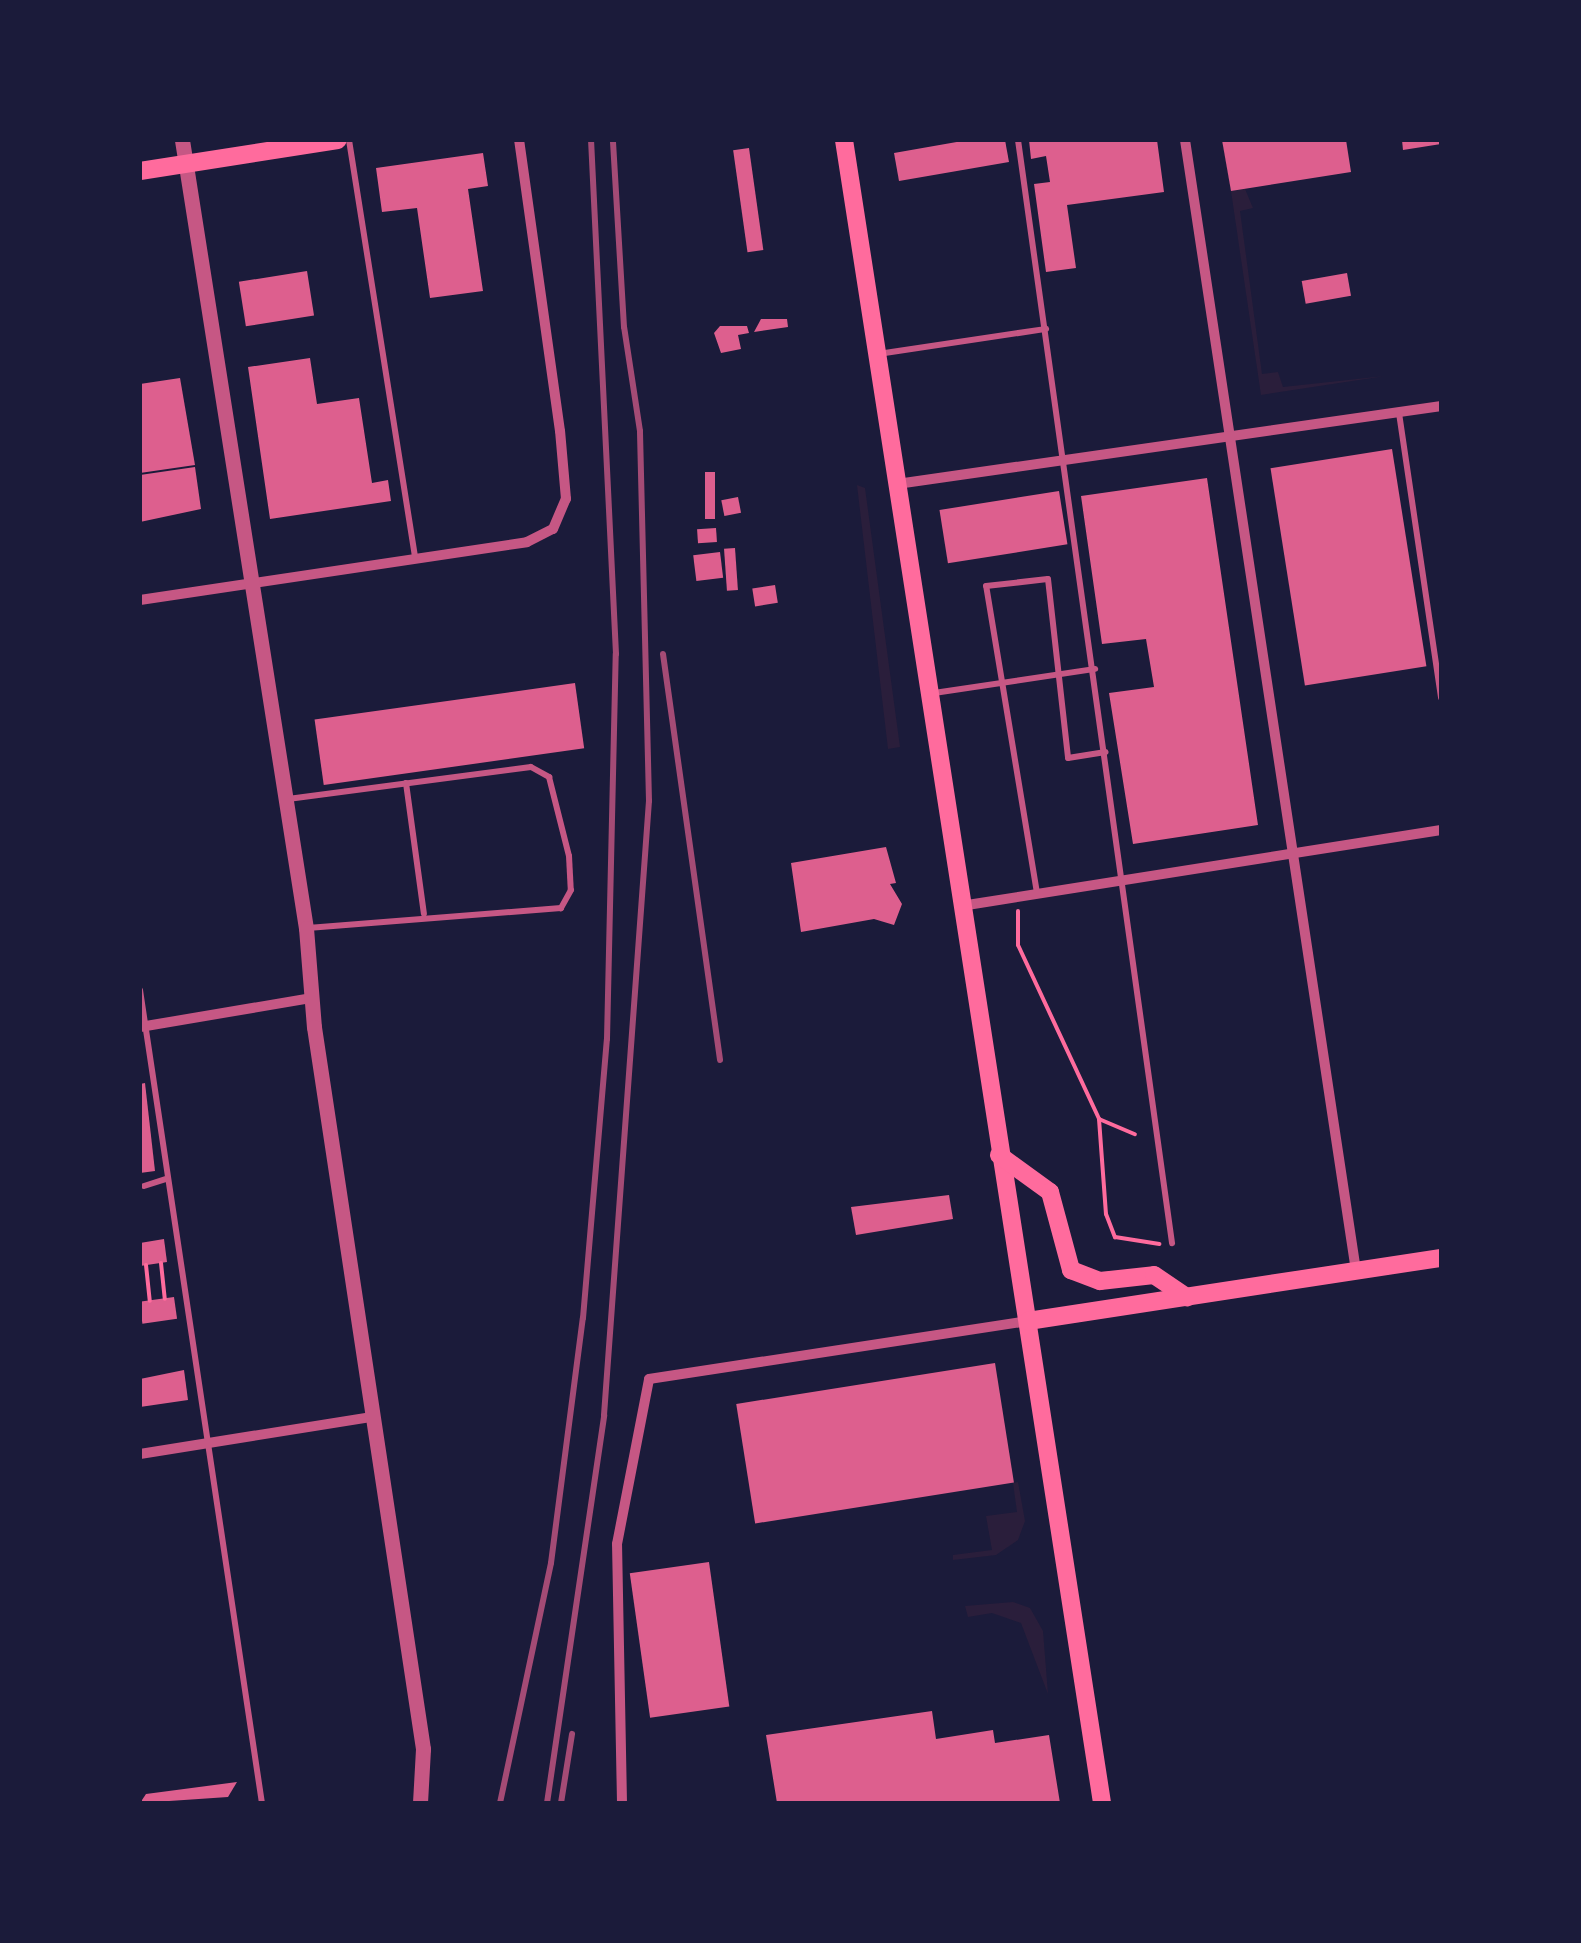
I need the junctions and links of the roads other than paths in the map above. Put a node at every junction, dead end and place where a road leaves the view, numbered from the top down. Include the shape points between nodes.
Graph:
1 (182, 140) edge
2 (338, 140) edge
3 (349, 140) edge
4 (520, 140) edge
5 (844, 140) edge
6 (1018, 140) edge
7 (1185, 140) edge
8 (186, 163) junction
9 (140, 171) edge
10 (1046, 329) junction
11 (877, 354) junction
12 (1441, 406) edge
13 (1399, 412) junction
14 (1229, 437) junction
15 (1066, 460) junction
16 (896, 484) junction
17 (416, 559) junction
18 (252, 584) junction
19 (140, 600) edge
20 (1095, 670) junction
21 (1057, 674) junction
22 (1000, 682) junction
23 (928, 694) junction
24 (1441, 698) edge
25 (1106, 752) junction
26 (406, 783) junction
27 (286, 799) junction
28 (1441, 830) edge
29 (1295, 852) junction
30 (1124, 877) junction
31 (1037, 893) junction
32 (960, 906) junction
33 (424, 914) junction
34 (306, 928) junction
35 (140, 990) edge
36 (310, 998) junction
37 (143, 1027) edge
38 (1000, 1155) junction
39 (168, 1178) junction
40 (144, 1186) dead end
41 (1172, 1244) road end
42 (1441, 1258) edge
43 (1356, 1271) junction
44 (1188, 1296) junction
45 (1028, 1321) junction
46 (372, 1417) junction
47 (208, 1444) junction
48 (140, 1454) edge
49 (262, 1803) edge
50 (420, 1803) edge
51 (622, 1803) edge
52 (1102, 1803) edge

1 - 8 street
2 - 8 main road
3 - 17 lane
4 - 17 street via 566,499 553,529 527,542
5 - 11 main road
6 - 10 lane
7 - 14 street
8 - 9 main road
8 - 18 street
10 - 11 lane
10 - 15 lane
11 - 16 main road
12 - 13 street
13 - 14 street
13 - 24 lane
14 - 15 street
14 - 29 street
15 - 16 street
15 - 20 lane
16 - 23 main road
17 - 18 street
18 - 19 street
18 - 27 street
20 - 21 lane
20 - 25 lane
21 - 22 lane
21 - 22 lane via 1048,579 986,586
21 - 25 lane via 1068,758
22 - 23 lane
22 - 31 lane
23 - 32 main road
25 - 30 lane
26 - 27 lane
26 - 33 lane
26 - 33 lane via 531,767 549,777 569,856 571,890 561,908 450,920
27 - 34 street
28 - 29 street
29 - 30 street
29 - 43 street
30 - 31 street
30 - 41 lane
31 - 32 street
32 - 38 main road
33 - 34 lane
34 - 36 street
35 - 37 lane
36 - 37 street
36 - 46 street
37 - 39 lane
38 - 44 main road via 1050,1192 1071,1270 1100,1281 1154,1274
38 - 45 main road
39 - 40 lane
39 - 47 lane
42 - 43 main road
43 - 44 main road
44 - 45 main road
45 - 51 street via 648,1379 617,1544
45 - 52 main road
46 - 47 street
46 - 50 street via 423,1750
47 - 48 street
47 - 49 lane

